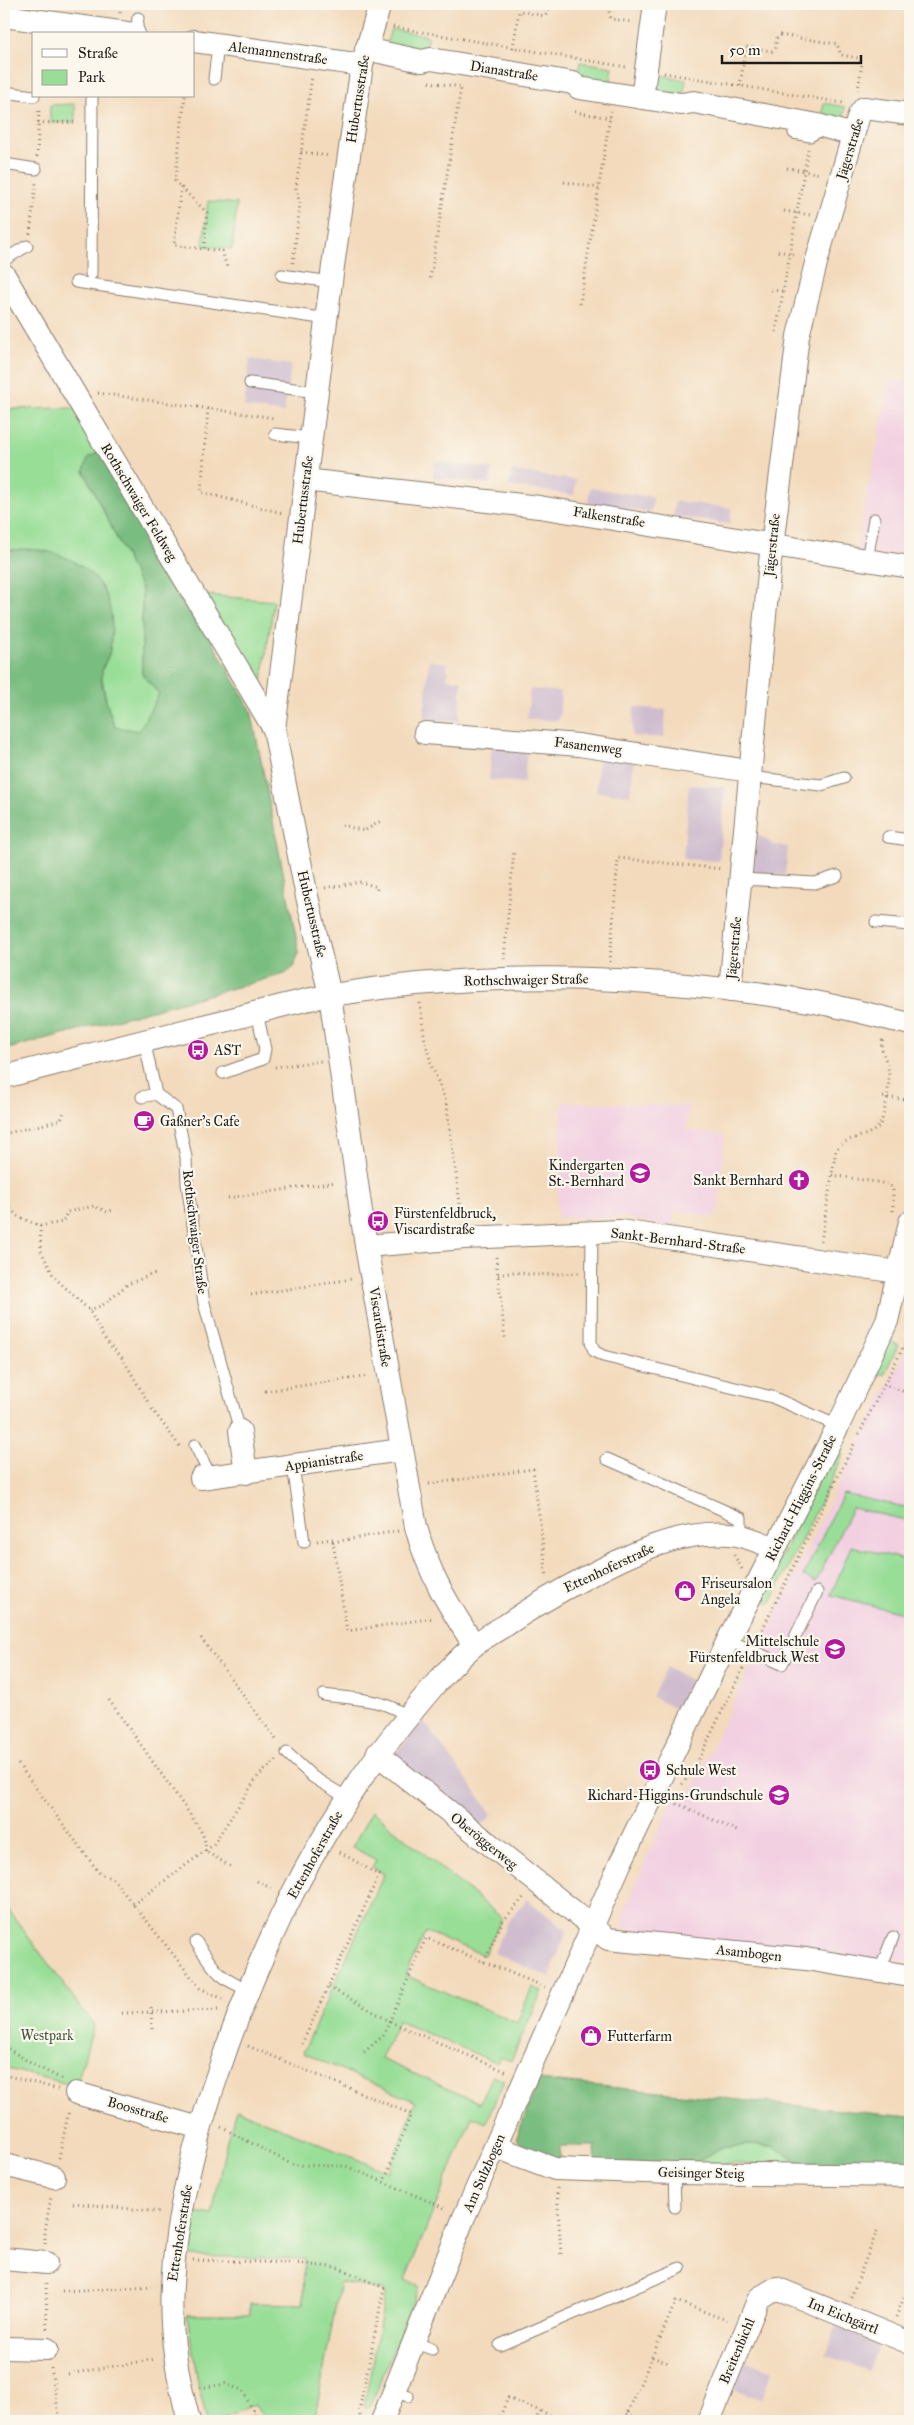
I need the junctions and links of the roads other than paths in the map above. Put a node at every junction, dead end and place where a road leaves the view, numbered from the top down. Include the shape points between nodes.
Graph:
1 (655, 4) edge
2 (377, 14) edge
3 (4, 16) edge
4 (136, 28) edge
5 (98, 31) edge
6 (195, 42) edge
7 (218, 45) junction
8 (364, 57) junction
9 (214, 79) dead end
10 (4, 92) edge
11 (32, 96) edge
12 (92, 98) edge
13 (642, 98) junction
14 (910, 114) edge
15 (817, 132) junction
16 (794, 133) dead end
17 (853, 135) junction
18 (4, 164) edge
19 (36, 169) road end
20 (27, 246) road end
21 (4, 260) edge
22 (91, 274) dead end
23 (4, 275) edge
24 (286, 276) road end
25 (76, 282) dead end
26 (331, 282) junction
27 (327, 319) junction
28 (250, 383) dead end
29 (316, 392) junction
30 (274, 434) dead end
31 (310, 438) junction
32 (306, 480) junction
33 (874, 519) dead end
34 (772, 545) junction
35 (867, 560) junction
36 (910, 567) edge
37 (274, 729) junction
38 (425, 733) dead end
39 (750, 774) junction
40 (844, 778) dead end
41 (888, 837) dead end
42 (910, 840) edge
43 (741, 875) junction
44 (837, 876) dead end
45 (876, 922) dead end
46 (910, 925) edge
47 (730, 990) junction
48 (330, 995) junction
49 (257, 1013) junction
50 (910, 1024) edge
51 (144, 1040) junction
52 (223, 1073) dead end
53 (4, 1077) edge
54 (156, 1094) junction
55 (142, 1097) dead end
56 (905, 1219) edge
57 (592, 1231) junction
58 (366, 1246) junction
59 (898, 1272) junction
60 (838, 1426) junction
61 (240, 1431) joint
62 (195, 1445) dead end
63 (401, 1450) junction
64 (607, 1459) dead end
65 (293, 1466) junction
66 (246, 1473) junction
67 (205, 1478) joint
68 (304, 1542) dead end
69 (735, 1543) junction
70 (775, 1548) junction
71 (817, 1592) dead end
72 (728, 1640) junction
73 (474, 1645) junction
74 (324, 1695) dead end
75 (408, 1717) junction
76 (287, 1753) road end
77 (377, 1754) junction
78 (348, 1798) junction
79 (591, 1928) junction
80 (893, 1937) dead end
81 (196, 1942) dead end
82 (880, 1970) junction
83 (910, 1976) edge
84 (242, 2005) junction
85 (74, 2093) road end
86 (201, 2123) junction
87 (496, 2147) junction
88 (4, 2165) edge
89 (674, 2173) junction
90 (910, 2176) edge
91 (54, 2177) dead end
92 (675, 2207) dead end
93 (4, 2260) edge
94 (46, 2263) dead end
95 (680, 2268) dead end
96 (776, 2288) joint
97 (910, 2343) edge
98 (500, 2346) dead end
99 (4, 2348) edge
100 (47, 2349) dead end
101 (189, 2421) edge
102 (382, 2421) edge
103 (708, 2421) edge

1 - 13 street via 638,64
2 - 8 street, Hubertusstraße
3 - 5 street
4 - 5 street
6 - 7 street, Alemannenstraße
7 - 8 street, Alemannenstraße
7 - 9 lane
8 - 13 street, Dianastraße via 431,59
8 - 26 street, Hubertusstraße
10 - 11 lane
12 - 22 lane
13 - 15 street, Dianastraße via 681,104 688,101 818,125
14 - 17 street, Jägerstraße via 861,100
15 - 16 lane
15 - 17 street, Dianastraße
17 - 34 street, Jägerstraße via 813,271 798,336
18 - 19 lane
20 - 21 lane
23 - 37 street, Rothschwaiger Feldweg
24 - 26 lane
25 - 27 lane
26 - 27 street, Hubertusstraße
27 - 29 street, Hubertusstraße
28 - 29 lane
29 - 31 street, Hubertusstraße
30 - 31 lane
31 - 32 street, Hubertusstraße
32 - 34 street, Falkenstraße via 535,506
32 - 37 street, Hubertusstraße
33 - 35 lane
34 - 35 street, Falkenstraße
34 - 39 street, Jägerstraße via 766,675
35 - 36 street, Falkenstraße
37 - 48 street, Hubertusstraße
38 - 39 street, Fasanenweg via 579,745
39 - 40 lane via 821,785
39 - 43 street, Jägerstraße
41 - 42 lane
43 - 44 lane via 815,883
43 - 47 street, Jägerstraße
45 - 46 lane
47 - 48 street, Rothschwaiger Straße via 609,980 503,978
47 - 50 street, Rothschwaiger Straße via 816,1002
48 - 49 street, Rothschwaiger Straße
48 - 58 street, Viscardistraße
49 - 51 street, Rothschwaiger Straße
49 - 52 lane via 265,1049 263,1058
51 - 53 street, Rothschwaiger Straße
51 - 54 lane
54 - 55 lane
54 - 61 lane, Rothschwaiger Straße via 176,1109 186,1157 204,1303
56 - 59 street, Richard-Higgins-Straße
57 - 58 street, Sankt-Bernhard-Straße
57 - 59 street, Sankt-Bernhard-Straße via 651,1235
57 - 60 lane via 591,1342 594,1351 603,1356 772,1397
58 - 63 street, Viscardistraße
59 - 60 street, Richard-Higgins-Straße via 887,1321
60 - 70 street, Richard-Higgins-Straße
61 - 66 street
62 - 67 lane via 206,1467
63 - 65 street, Appianistraße
63 - 73 street, Viscardistraße via 423,1554 435,1582
64 - 69 lane via 740,1518
65 - 66 street, Appianistraße
65 - 68 lane
66 - 67 street, Appianistraße
69 - 70 street, Ettenhoferstraße
69 - 73 street, Ettenhoferstraße via 733,1534 710,1533 657,1546 550,1596
70 - 72 street, Richard-Higgins-Straße
71 - 72 lane via 782,1664
72 - 79 street, Richard-Higgins-Straße
73 - 75 street, Ettenhoferstraße via 451,1666
74 - 75 lane via 385,1704
75 - 77 street, Ettenhoferstraße
76 - 78 lane via 303,1763 313,1777
77 - 78 street, Ettenhoferstraße
77 - 79 street, Oberöggerweg
78 - 84 street, Ettenhoferstraße via 320,1840 277,1924
79 - 82 street, Asambogen via 608,1939 789,1957
79 - 87 street, Am Sulzbogen
80 - 82 lane
81 - 84 lane
82 - 83 street, Asambogen
84 - 86 street, Ettenhoferstraße
85 - 86 street, Boosstraße
86 - 101 street, Ettenhoferstraße via 180,2214 172,2286 175,2355
87 - 89 street, Geisinger Steig via 555,2169
87 - 102 street, Am Sulzbogen via 464,2217 423,2346 401,2394
88 - 91 street
89 - 90 street, Geisinger Steig
89 - 92 lane
93 - 94 street
95 - 98 lane
96 - 97 street, Im Eichgärtl
96 - 103 street, Breitenbichl via 760,2298
99 - 100 street

